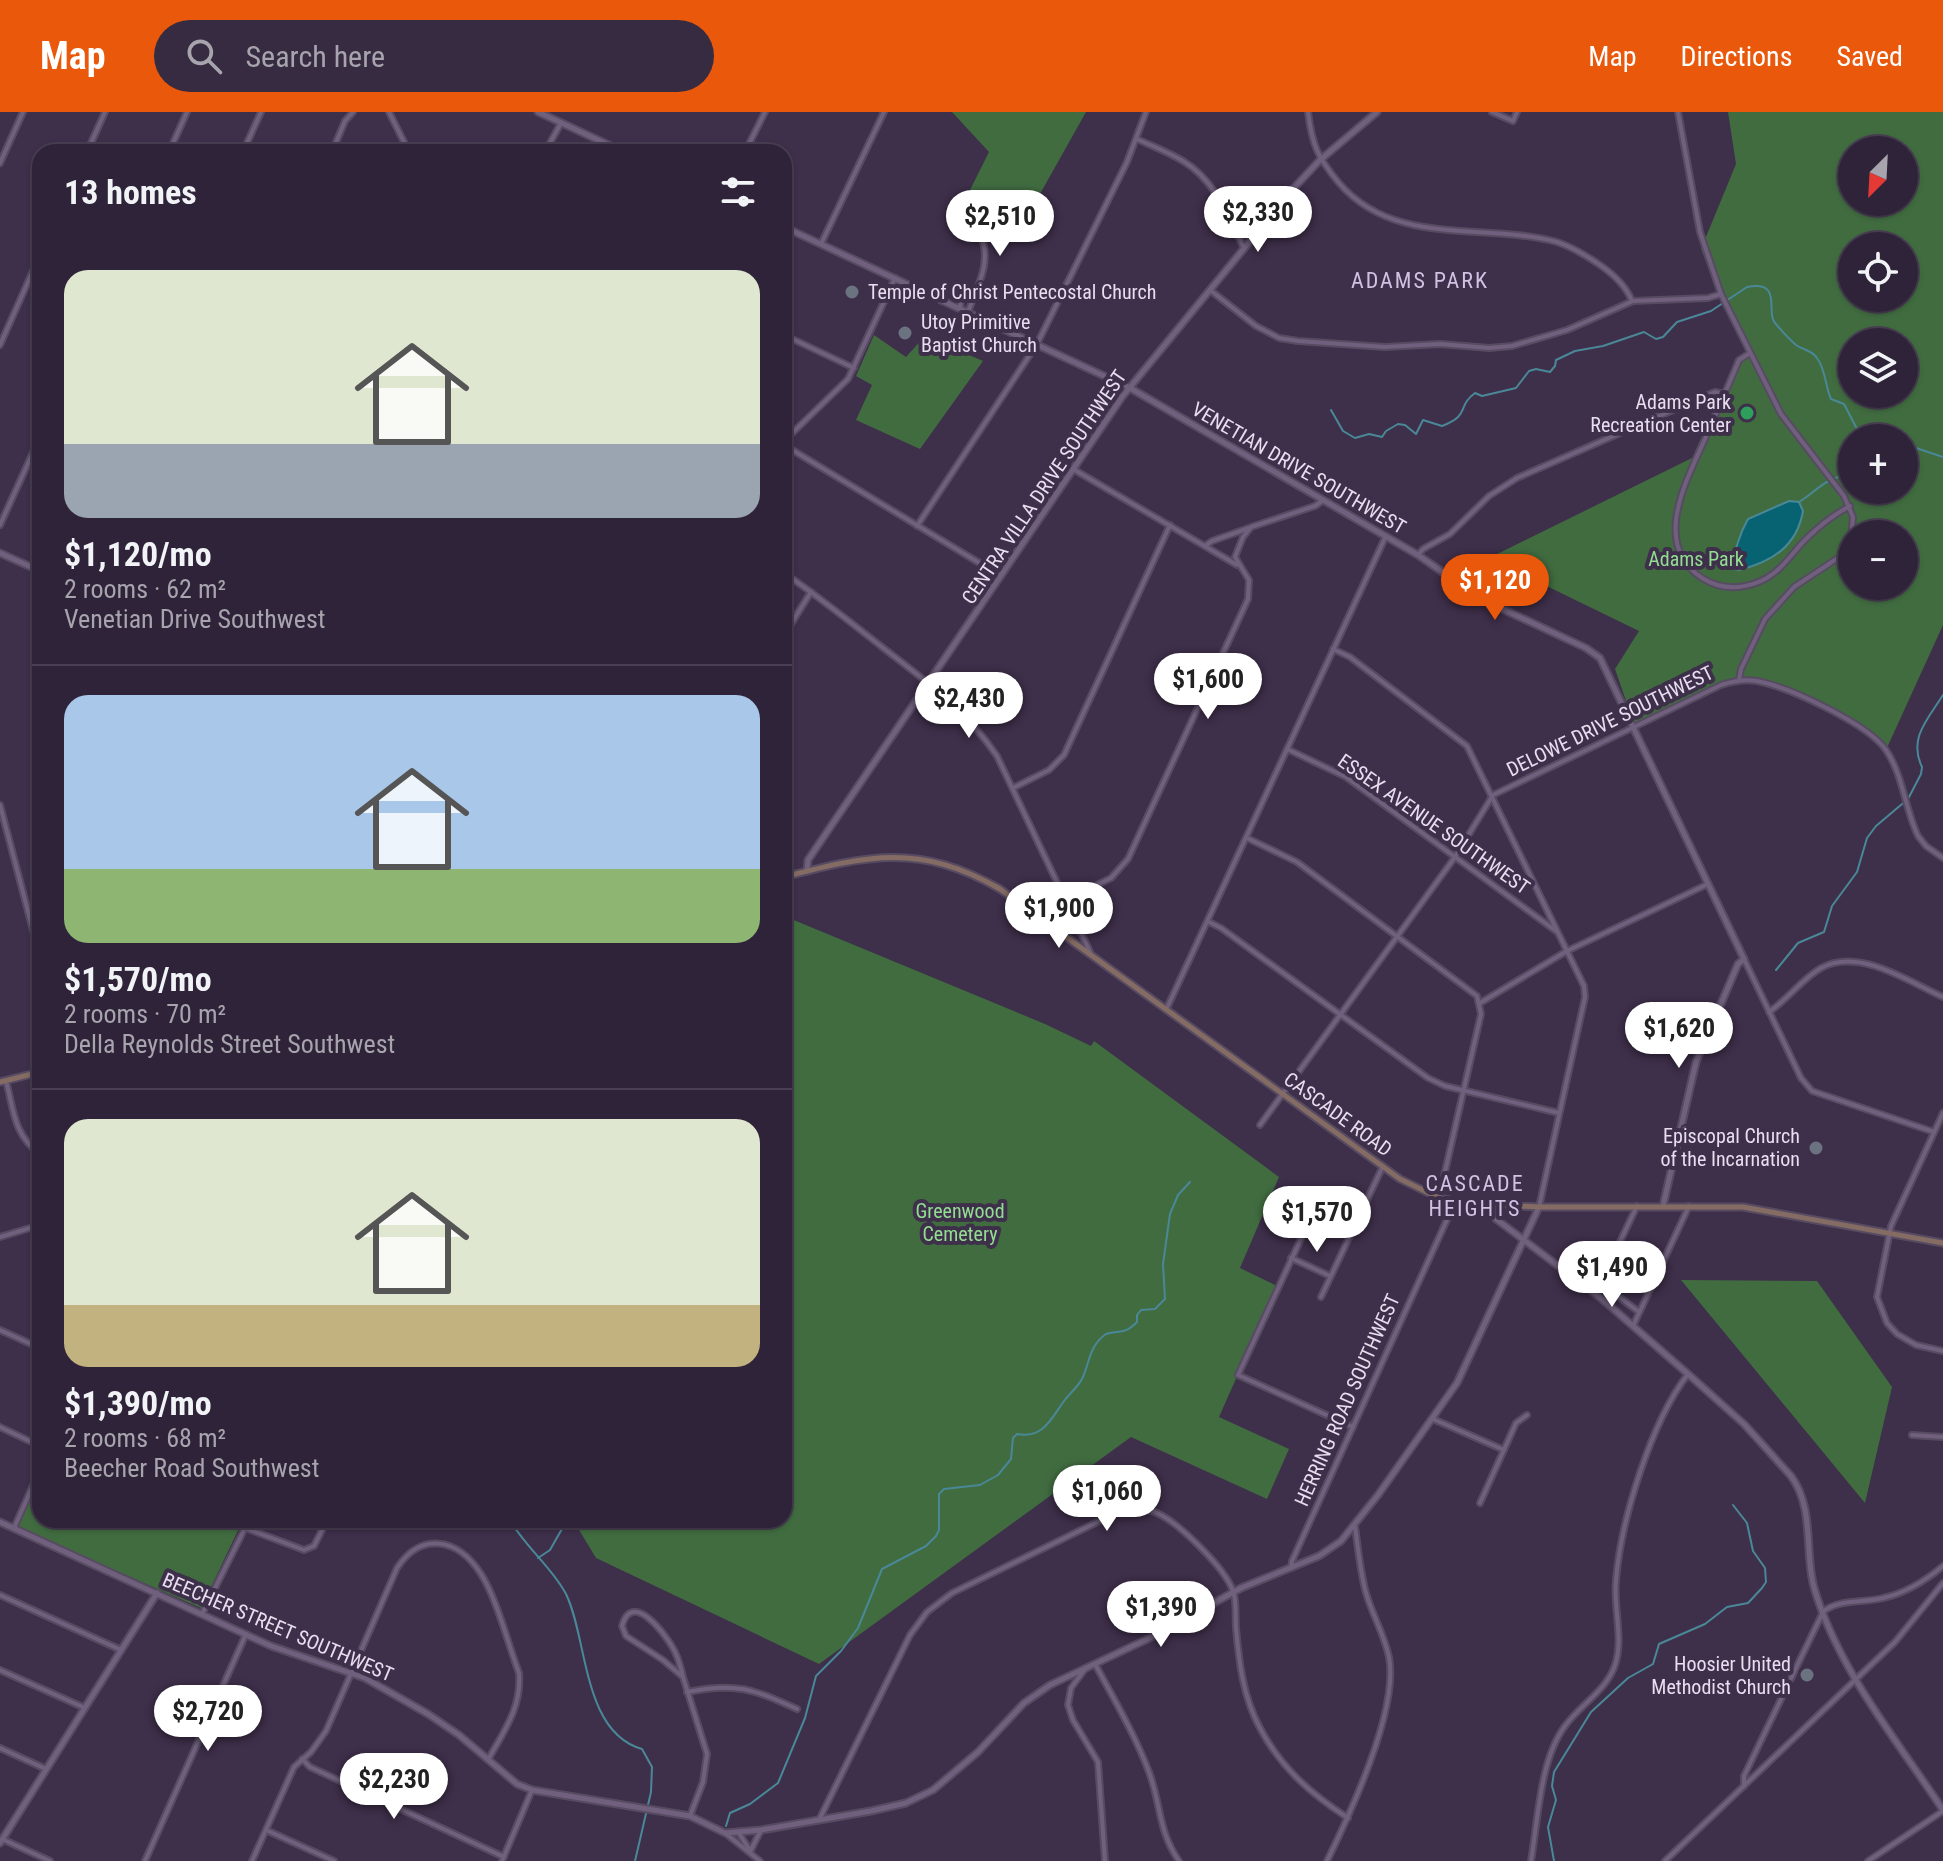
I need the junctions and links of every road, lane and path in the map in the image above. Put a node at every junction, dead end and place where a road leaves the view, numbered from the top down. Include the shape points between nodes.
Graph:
1 (23, 112) edge
2 (105, 112) edge
3 (187, 112) edge
4 (261, 112) edge
5 (353, 112) edge
6 (389, 112) edge
7 (538, 112) edge
8 (765, 112) edge
9 (884, 112) edge
10 (1146, 112) edge
11 (1308, 112) edge
12 (1377, 112) edge
13 (1492, 112) edge
14 (1517, 112) edge
15 (1678, 112) edge
16 (561, 123) junction
17 (1137, 139) junction
18 (91, 144) edge
19 (173, 144) edge
20 (247, 144) edge
21 (335, 144) edge
22 (405, 144) edge
23 (549, 144) edge
24 (607, 144) edge
25 (749, 144) edge
26 (1320, 160) junction
27 (0, 163) edge
28 (961, 223) dead end
29 (792, 231) edge
30 (821, 244) junction
31 (1244, 248) junction
32 (32, 273) edge
33 (895, 278) junction
34 (1210, 290) junction
35 (1721, 294) junction
36 (932, 296) junction
37 (1633, 301) junction
38 (960, 308) junction
39 (968, 312) junction
40 (792, 339) edge
41 (1037, 344) junction
42 (0, 345) edge
43 (1750, 353) junction
44 (854, 368) junction
45 (1130, 388) junction
46 (1725, 394) junction
47 (792, 435) edge
48 (792, 448) edge
49 (32, 455) edge
50 (1073, 469) junction
51 (1322, 501) junction
52 (1850, 506) junction
53 (0, 525) edge
54 (1170, 525) junction
55 (917, 526) junction
56 (1251, 527) junction
57 (1385, 538) junction
58 (1205, 546) junction
59 (0, 553) edge
60 (1418, 555) junction
61 (1238, 565) junction
62 (32, 567) edge
63 (1001, 576) junction
64 (792, 579) edge
65 (811, 592) junction
66 (792, 622) edge
67 (1333, 649) junction
68 (1739, 680) junction
69 (930, 684) junction
70 (1634, 726) junction
71 (1287, 749) junction
72 (1013, 788) junction
73 (1493, 795) junction
74 (0, 805) edge
75 (8, 836) junction
76 (0, 837) edge
77 (1247, 838) junction
78 (1455, 857) junction
79 (1943, 858) edge
80 (807, 871) junction
81 (792, 875) edge
82 (1708, 884) junction
83 (1065, 901) junction
84 (1036, 915) junction
85 (1209, 922) junction
86 (32, 927) edge
87 (1558, 932) junction
88 (1398, 936) junction
89 (1567, 951) junction
90 (1092, 956) junction
91 (1744, 959) junction
92 (1943, 997) edge
93 (1480, 1003) junction
94 (1166, 1010) junction
95 (1769, 1012) junction
96 (1340, 1015) junction
97 (32, 1074) edge
98 (3, 1081) edge
99 (1463, 1090) junction
100 (1282, 1094) junction
101 (1559, 1113) junction
102 (1943, 1113) edge
103 (1260, 1125) dead end
104 (1934, 1132) junction
105 (32, 1147) edge
106 (1383, 1166) junction
107 (1439, 1198) junction
108 (1455, 1202) junction
109 (1637, 1206) junction
110 (1663, 1206) junction
111 (1689, 1206) junction
112 (1493, 1207) junction
113 (1539, 1207) junction
114 (1311, 1217) dead end
115 (32, 1227) edge
116 (0, 1229) edge
117 (1889, 1233) junction
118 (2, 1236) edge
119 (1523, 1240) junction
120 (1943, 1243) edge
121 (1291, 1258) junction
122 (1330, 1276) junction
123 (1602, 1284) junction
124 (1595, 1294) junction
125 (1321, 1297) dead end
126 (1639, 1312) junction
127 (1633, 1326) junction
128 (0, 1330) edge
129 (32, 1344) edge
130 (1943, 1351) edge
131 (1688, 1374) junction
132 (1527, 1415) dead end
133 (1433, 1419) junction
134 (0, 1427) edge
135 (1353, 1427) junction
136 (1912, 1435) dead end
137 (1943, 1437) edge
138 (32, 1442) edge
139 (1504, 1450) junction
140 (32, 1488) edge
141 (1480, 1503) dead end
142 (0, 1522) edge
143 (1355, 1526) junction
144 (14, 1528) junction
145 (245, 1528) joint
146 (323, 1528) edge
147 (1943, 1566) edge
148 (1291, 1568) junction
149 (1943, 1583) edge
150 (1234, 1591) junction
151 (157, 1593) junction
152 (0, 1595) edge
153 (1823, 1612) junction
154 (202, 1614) junction
155 (246, 1634) junction
156 (121, 1650) junction
157 (1095, 1664) junction
158 (1085, 1669) junction
159 (0, 1670) edge
160 (351, 1672) junction
161 (683, 1677) junction
162 (1856, 1679) junction
163 (687, 1692) junction
164 (85, 1708) junction
165 (797, 1709) dead end
166 (0, 1748) edge
167 (302, 1759) junction
168 (488, 1760) junction
169 (46, 1769) junction
170 (1744, 1786) junction
171 (532, 1790) junction
172 (1943, 1810) edge
173 (690, 1816) junction
174 (1348, 1818) junction
175 (819, 1820) junction
176 (266, 1830) junction
177 (761, 1830) junction
178 (725, 1833) junction
179 (739, 1833) junction
180 (1, 1840) edge
181 (750, 1852) junction
182 (503, 1859) edge
183 (50, 1861) edge
184 (145, 1861) edge
185 (252, 1861) edge
186 (334, 1861) edge
187 (760, 1861) edge
188 (1105, 1861) edge
189 (1179, 1861) edge
190 (1327, 1861) edge
191 (1531, 1861) edge
192 (1665, 1861) edge
193 (1868, 1861) edge

1 - 27 street
2 - 18 street
3 - 19 street
4 - 20 street
5 - 21 street
6 - 22 street
7 - 16 street
8 - 25 street
9 - 30 street
10 - 17 street
11 - 26 street
12 - 26 street, CENTRA VILLA DRIVE SOUTHWEST
13 - 14 street via 1513,121
15 - 35 street via 1700,232
16 - 23 street
16 - 24 street
17 - 31 street via 1181,159 1203,177
17 - 41 street
26 - 31 street, CENTRA VILLA DRIVE SOUTHWEST
26 - 37 street via 1352,196 1384,217 1417,226 1560,243 1607,270
28 - 39 street via 980,235 986,255
29 - 30 street, VENETIAN DRIVE SOUTHWEST
30 - 33 street, VENETIAN DRIVE SOUTHWEST
31 - 34 street, CENTRA VILLA DRIVE SOUTHWEST
32 - 42 street
33 - 36 street, VENETIAN DRIVE SOUTHWEST
33 - 44 street
34 - 37 street via 1279,338 1385,347 1512,346 1567,330
34 - 45 street, CENTRA VILLA DRIVE SOUTHWEST
35 - 37 street
35 - 43 street
36 - 38 street, VENETIAN DRIVE SOUTHWEST
36 - 38 street via 943,286 956,288
38 - 39 street, VENETIAN DRIVE SOUTHWEST
39 - 41 street, VENETIAN DRIVE SOUTHWEST
40 - 44 street
41 - 45 street, VENETIAN DRIVE SOUTHWEST
41 - 55 street
43 - 46 street via 1739,360
43 - 52 street via 1781,414
44 - 47 street via 841,389
45 - 50 street, CENTRA VILLA DRIVE SOUTHWEST
45 - 51 street, VENETIAN DRIVE SOUTHWEST
46 - 52 street via 1684,486 1676,517 1678,549 1695,572 1729,588 1761,581 1781,568 1821,525
46 - 60 street via 1715,392 1517,478
48 - 55 street
49 - 53 street
50 - 54 street
50 - 63 street, CENTRA VILLA DRIVE SOUTHWEST
51 - 56 street
51 - 57 street, VENETIAN DRIVE SOUTHWEST
52 - 68 street, DELOWE DRIVE SOUTHWEST via 1853,528 1846,549 1774,606
54 - 58 street
54 - 72 street via 1064,755 1049,770
55 - 63 street
56 - 58 street
56 - 61 street via 1238,547
57 - 60 street, VENETIAN DRIVE SOUTHWEST
57 - 67 street
58 - 61 street
59 - 62 street
60 - 70 street, VENETIAN DRIVE SOUTHWEST via 1481,599 1594,652
61 - 83 street via 1249,580 1248,599 1128,859 1111,878
63 - 69 street, CENTRA VILLA DRIVE SOUTHWEST
64 - 65 street
65 - 66 street
65 - 69 street
67 - 71 street
67 - 73 street via 1459,738
68 - 70 street, DELOWE DRIVE SOUTHWEST
68 - 79 street via 1773,685 1868,731 1892,760 1918,836
69 - 72 street via 979,730
69 - 80 street, CENTRA VILLA DRIVE SOUTHWEST via 808,860
70 - 73 street, DELOWE DRIVE SOUTHWEST
70 - 82 street, VENETIAN DRIVE SOUTHWEST
71 - 77 street
71 - 78 street, ESSEX AVENUE SOUTHWEST via 1346,777
72 - 83 street
73 - 78 street, DELOWE DRIVE SOUTHWEST
73 - 87 street
74 - 75 street
75 - 76 street
75 - 86 street
77 - 85 street
77 - 88 street via 1297,862
78 - 87 street, ESSEX AVENUE SOUTHWEST
78 - 88 street, DELOWE DRIVE SOUTHWEST
80 - 81 main road, CASCADE ROAD
80 - 84 main road, CASCADE ROAD via 871,857 927,860 980,878
82 - 89 street
82 - 91 street, VENETIAN DRIVE SOUTHWEST
83 - 84 street
83 - 90 street
84 - 90 main road, CASCADE ROAD
85 - 94 street
85 - 96 street
87 - 89 street
88 - 93 street via 1472,991
88 - 96 street, DELOWE DRIVE SOUTHWEST
89 - 93 street
89 - 101 street via 1585,997
90 - 94 main road, CASCADE ROAD
91 - 95 street
91 - 110 street via 1696,1062
92 - 95 street via 1871,966 1840,961 1819,969
93 - 99 street
94 - 100 main road, CASCADE ROAD
95 - 104 street via 1812,1091
96 - 99 street via 1428,1078
96 - 100 street, DELOWE DRIVE SOUTHWEST
97 - 98 main road
98 - 105 street via 18,1130
99 - 101 street
99 - 107 street
100 - 103 street, DELOWE DRIVE SOUTHWEST
100 - 106 main road, CASCADE ROAD
101 - 113 street
102 - 104 street
104 - 117 street
106 - 107 main road, CASCADE ROAD
106 - 122 street
107 - 108 main road, CASCADE ROAD
108 - 112 main road, CASCADE ROAD
108 - 135 street, HERRING ROAD SOUTHWEST
109 - 110 main road, CASCADE ROAD
109 - 113 main road, CASCADE ROAD
109 - 123 street
110 - 111 main road, CASCADE ROAD
111 - 117 main road, CASCADE ROAD via 1743,1207
111 - 126 street
112 - 113 main road, CASCADE ROAD
112 - 119 street via 1496,1219
113 - 119 street
114 - 121 street
115 - 118 street
116 - 118 street
117 - 120 main road, CASCADE ROAD
117 - 130 street via 1878,1286 1880,1310 1907,1341
119 - 124 street
119 - 133 street via 1472,1355
121 - 122 street
121 - 135 street via 1238,1375
122 - 125 street
123 - 124 street
123 - 126 street
124 - 127 street
126 - 127 street
127 - 131 street
128 - 129 street
131 - 153 street via 1744,1424 1798,1485 1812,1580
131 - 191 street via 1653,1440 1629,1510 1616,1581 1615,1667 1557,1739
132 - 139 street via 1516,1423
133 - 139 street
133 - 143 street
134 - 138 street
135 - 148 street, HERRING ROAD SOUTHWEST
136 - 137 street
139 - 141 street
140 - 144 street
142 - 144 street, BEECHER STREET SOUTHWEST
143 - 148 street via 1332,1549
143 - 174 street via 1362,1577 1389,1658 1390,1684 1386,1713
144 - 151 street, BEECHER STREET SOUTHWEST
145 - 146 street via 304,1550 314,1546
145 - 154 street
147 - 153 street via 1895,1595 1830,1605
148 - 150 street
149 - 162 street via 1911,1625
150 - 157 street
150 - 174 street via 1239,1665 1260,1728 1300,1783
150 - 175 street via 1185,1533 1158,1514 1135,1508 952,1593 927,1612 910,1635
151 - 154 street, BEECHER STREET SOUTHWEST
151 - 156 street
152 - 156 street
153 - 162 street
153 - 170 street via 1744,1776
154 - 155 street, BEECHER STREET SOUTHWEST
155 - 160 street, BEECHER STREET SOUTHWEST
155 - 184 street
156 - 164 street
157 - 158 street
157 - 189 street via 1144,1759 1162,1831
158 - 175 street via 1024,1703 933,1790 906,1803
158 - 188 street via 1071,1688 1068,1705 1098,1762
159 - 164 street
160 - 167 street via 326,1731
160 - 168 street, BEECHER STREET SOUTHWEST via 428,1714
160 - 168 street via 405,1555 430,1543 459,1552 485,1582 519,1673 517,1708
161 - 161 street via 674,1650 658,1627 641,1613 626,1616 626,1636
161 - 163 street
162 - 170 street
162 - 172 street
163 - 165 street via 748,1688
163 - 173 street via 707,1754
164 - 169 street
166 - 169 street
167 - 176 street
167 - 182 street
168 - 171 street, BEECHER STREET SOUTHWEST
169 - 180 street
170 - 192 street
171 - 173 street
171 - 182 street
172 - 193 street
173 - 178 street
174 - 190 street
175 - 177 street
176 - 185 street
176 - 186 street
177 - 179 street
177 - 181 street
178 - 179 street
178 - 181 street
179 - 181 street
180 - 183 street
181 - 187 street

